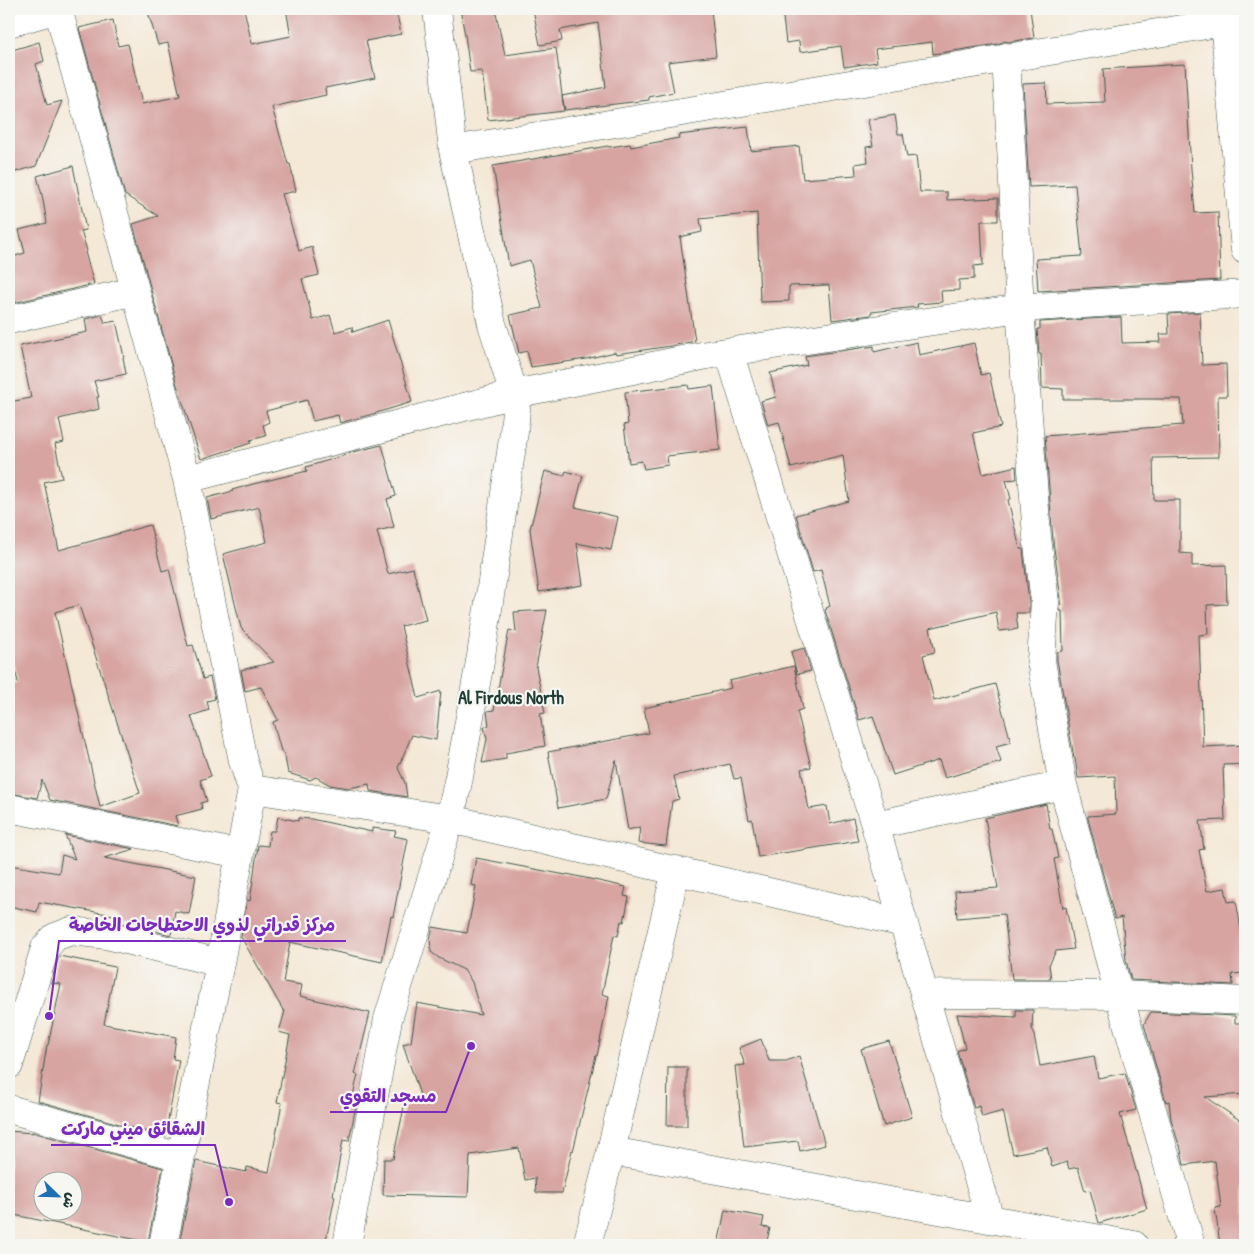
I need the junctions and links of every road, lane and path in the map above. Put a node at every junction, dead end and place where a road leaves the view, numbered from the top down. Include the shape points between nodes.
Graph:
1 (58, 9) edge
2 (437, 9) edge
3 (1230, 17) edge
4 (9, 24) edge
5 (1006, 57) junction
6 (453, 150) junction
7 (1245, 250) edge
8 (135, 291) junction
9 (1245, 294) edge
10 (1020, 308) junction
11 (9, 320) edge
12 (729, 352) junction
13 (514, 394) junction
14 (187, 479) junction
15 (1063, 784) junction
16 (252, 789) junction
17 (9, 808) edge
18 (450, 819) junction
19 (875, 825) junction
20 (240, 854) junction
21 (676, 870) junction
22 (904, 923) junction
23 (220, 963) junction
24 (924, 994) junction
25 (1119, 995) junction
26 (1245, 1001) edge
27 (9, 1066) edge
28 (9, 1109) edge
29 (611, 1151) junction
30 (180, 1157) junction
31 (990, 1220) junction
32 (163, 1245) edge
33 (347, 1245) edge
34 (587, 1245) edge
35 (1134, 1245) edge
36 (1186, 1245) edge

1 - 4 street
1 - 8 street
2 - 6 street
3 - 5 street
3 - 7 street
5 - 6 street
5 - 10 street
6 - 13 street via 492,324
8 - 11 street
8 - 14 street
9 - 10 street
10 - 12 street
10 - 15 street via 1045,602 1042,661
12 - 13 street
12 - 19 street
13 - 14 street
13 - 18 street via 514,432 481,656
14 - 16 street via 243,761
15 - 19 street
15 - 25 street
16 - 18 street
16 - 20 street
17 - 20 street
18 - 21 street
18 - 33 street via 388,1019
19 - 22 street
20 - 23 street
21 - 22 street
21 - 29 street
22 - 24 street
23 - 27 street via 106,935 71,931 55,937 44,948
23 - 30 street
24 - 25 street
24 - 31 street
25 - 26 street
25 - 36 street via 1189,1238
28 - 30 street
29 - 31 street
29 - 34 street
30 - 32 street
31 - 35 street

